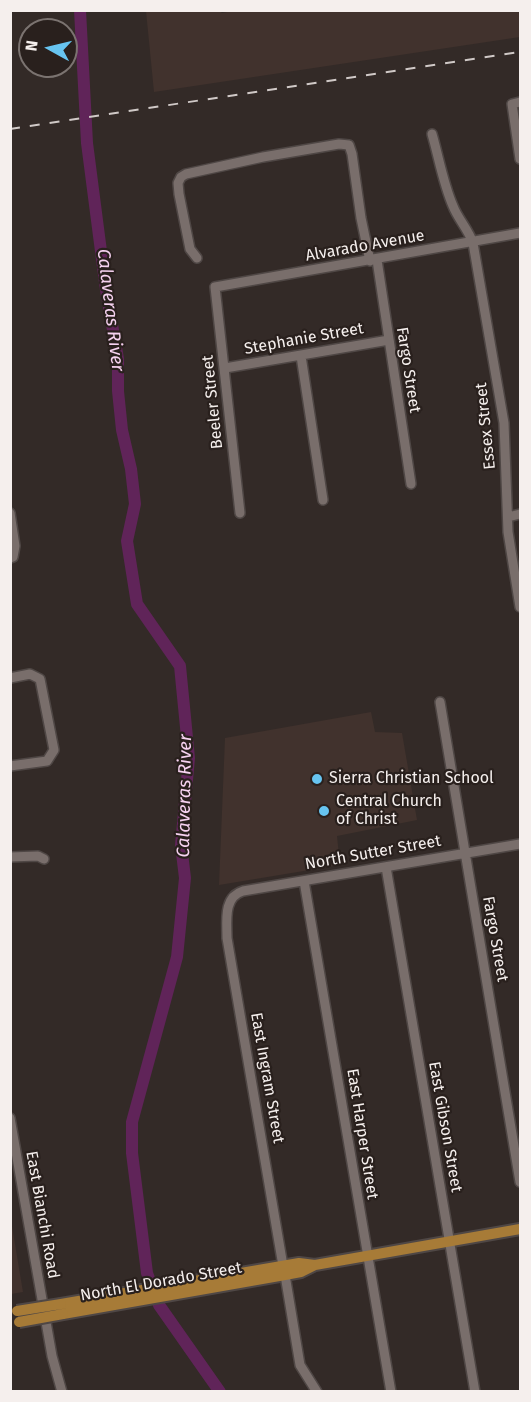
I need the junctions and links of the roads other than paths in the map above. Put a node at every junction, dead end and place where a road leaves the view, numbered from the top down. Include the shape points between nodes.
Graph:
1 (516, 103) edge
2 (432, 134) dead end
3 (520, 159) edge
4 (520, 233) edge
5 (473, 243) junction
6 (197, 258) dead end
7 (374, 260) junction
8 (215, 287) joint
9 (388, 340) junction
10 (301, 356) junction
11 (225, 368) junction
12 (411, 484) dead end
13 (323, 500) dead end
14 (10, 513) edge
15 (240, 513) dead end
16 (520, 514) edge
17 (508, 517) junction
18 (12, 558) edge
19 (520, 607) edge
20 (10, 678) edge
21 (440, 702) dead end
22 (10, 766) edge
23 (520, 844) edge
24 (466, 852) junction
25 (10, 857) edge
26 (44, 859) dead end
27 (386, 867) junction
28 (304, 881) junction
29 (232, 897) joint
30 (10, 1118) edge
31 (520, 1182) edge
32 (520, 1229) edge
33 (449, 1241) junction
34 (367, 1256) junction
35 (284, 1271) junction
36 (14, 1317) edge
37 (62, 1392) edge
38 (317, 1392) edge
39 (390, 1392) edge
40 (475, 1392) edge

1 - 3 street
2 - 5 street, Essex Street via 454,208
4 - 5 street, Alvarado Avenue
5 - 7 street, Alvarado Avenue
5 - 17 street, Essex Street via 504,423
6 - 7 street, Fargo Street via 190,249 179,194 181,177 339,144 349,145 352,154 361,218
7 - 8 street, Alvarado Avenue
7 - 9 street, Fargo Street
8 - 11 street, Beeler Street
9 - 10 street, Stephanie Street
9 - 12 street, Fargo Street
10 - 11 street, Stephanie Street
10 - 13 street
11 - 15 street, Beeler Street
14 - 18 street via 15,546
16 - 17 street
17 - 19 street, Essex Street
20 - 22 street via 38,676 54,750 47,761
21 - 24 street, Fargo Street
23 - 24 street, North Sutter Street
24 - 27 street, North Sutter Street
24 - 31 street, Fargo Street
25 - 26 street
27 - 28 street, North Sutter Street
27 - 33 street, East Gibson Street
28 - 29 street, North Sutter Street via 243,891
28 - 34 street, East Harper Street
29 - 35 street, East Ingram Street via 227,938
30 - 37 street, East Bianchi Road via 52,1356
32 - 33 main road, North El Dorado Street
33 - 34 main road, North El Dorado Street
33 - 40 street, East Gibson Street
34 - 35 main road, North El Dorado Street via 315,1265 298,1263
34 - 39 street, East Harper Street
35 - 36 main road, North El Dorado Street, bridge
35 - 38 street, East Ingram Street via 300,1365

